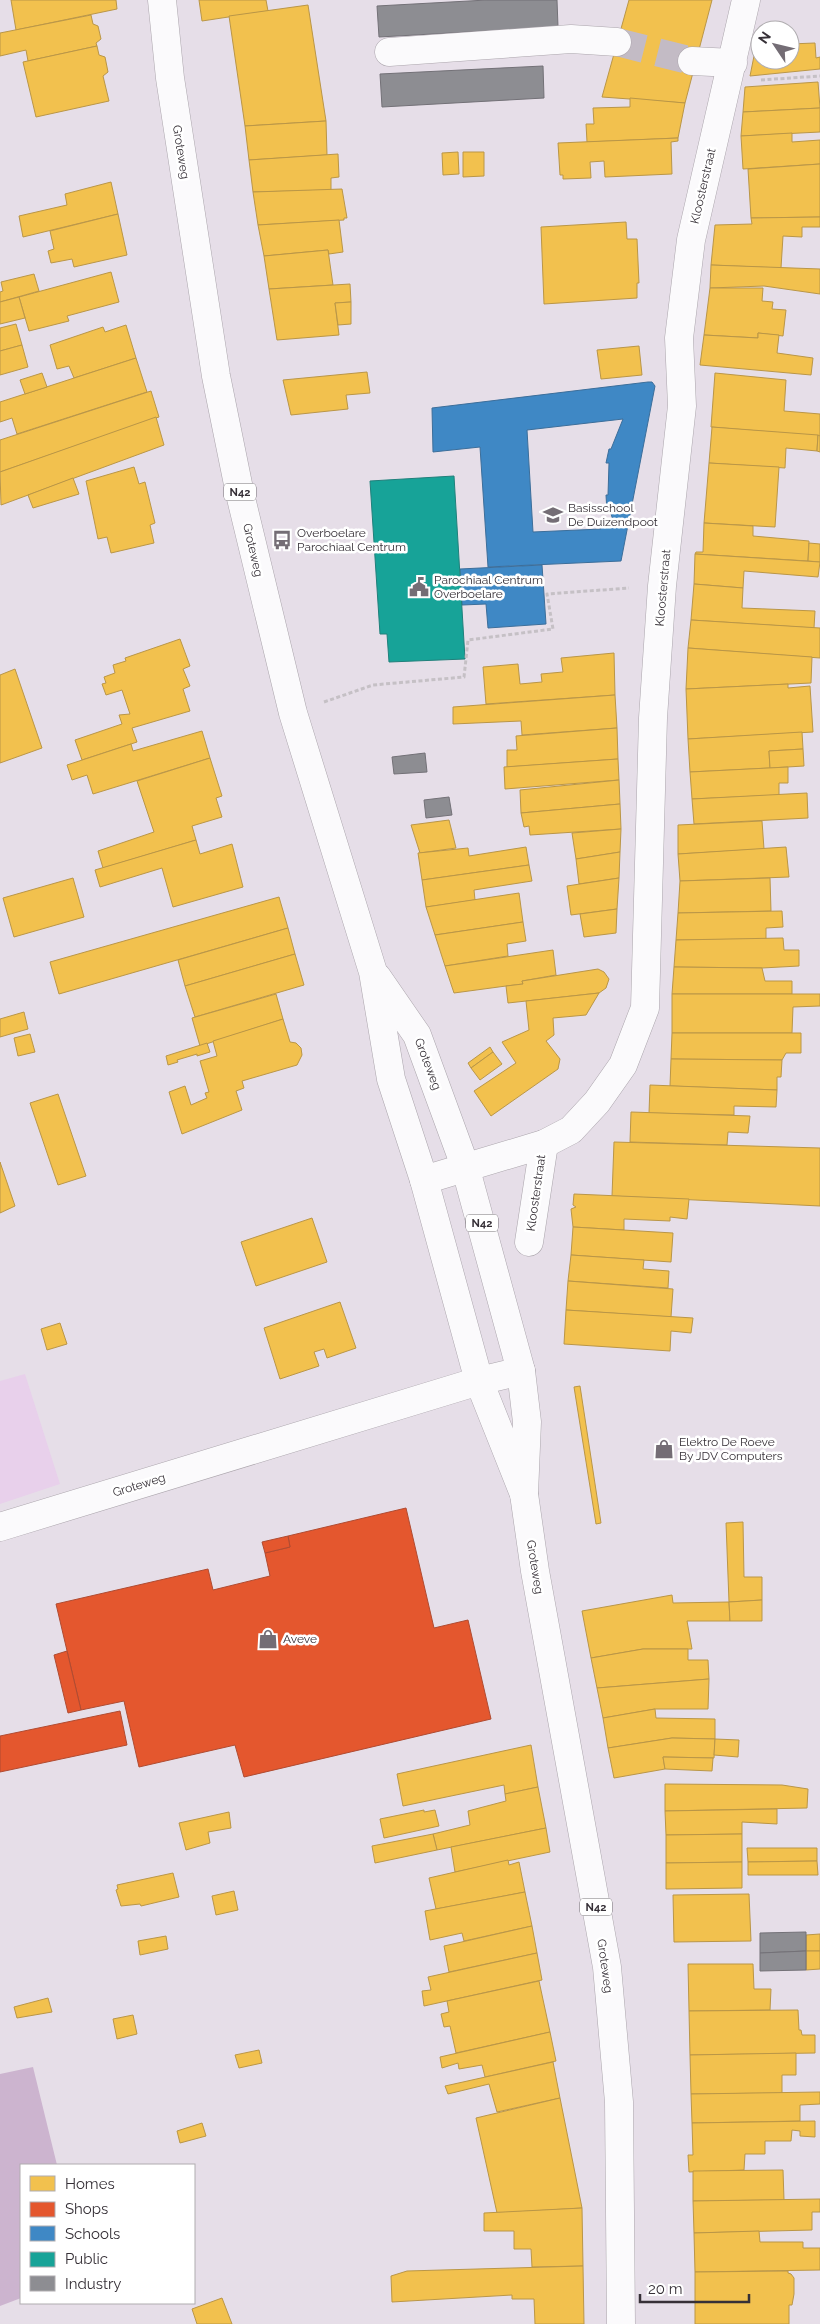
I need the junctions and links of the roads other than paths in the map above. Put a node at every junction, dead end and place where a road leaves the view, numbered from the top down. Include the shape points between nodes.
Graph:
1 (162, 0) edge
2 (746, 0) edge
3 (617, 42) tunnel mouth
4 (389, 52) dead end
5 (692, 61) tunnel mouth
6 (730, 72) junction
7 (373, 972) junction
8 (544, 1144) junction
9 (465, 1166) junction
10 (424, 1180) junction
11 (529, 1242) dead end
12 (521, 1371) junction
13 (479, 1381) junction
14 (524, 1494) junction
15 (0, 1527) edge
16 (621, 2324) edge

1 - 7 main road, Groteweg / N42 via 170,78 216,376 240,494 292,713
2 - 6 main road, Kloosterstraat
3 - 4 main road via 571,39
5 - 6 main road
6 - 8 main road, Kloosterstraat via 690,240 679,338 682,406 662,586 653,718 645,1008 623,1065 597,1102 571,1130
7 - 9 main road, Groteweg / N42 via 417,1035
7 - 10 main road, Groteweg / N42 via 391,1079
8 - 9 main road, Kloosterstraat
8 - 11 main road, Kloosterstraat
9 - 10 main road
9 - 12 main road, Groteweg / N42
10 - 13 main road, Groteweg / N42
12 - 13 main road, Groteweg
12 - 14 main road, Groteweg / N42 via 527,1422
13 - 14 main road, Groteweg / N42
13 - 15 main road, Groteweg
14 - 16 main road, Groteweg / N42 via 607,1967 619,2102

